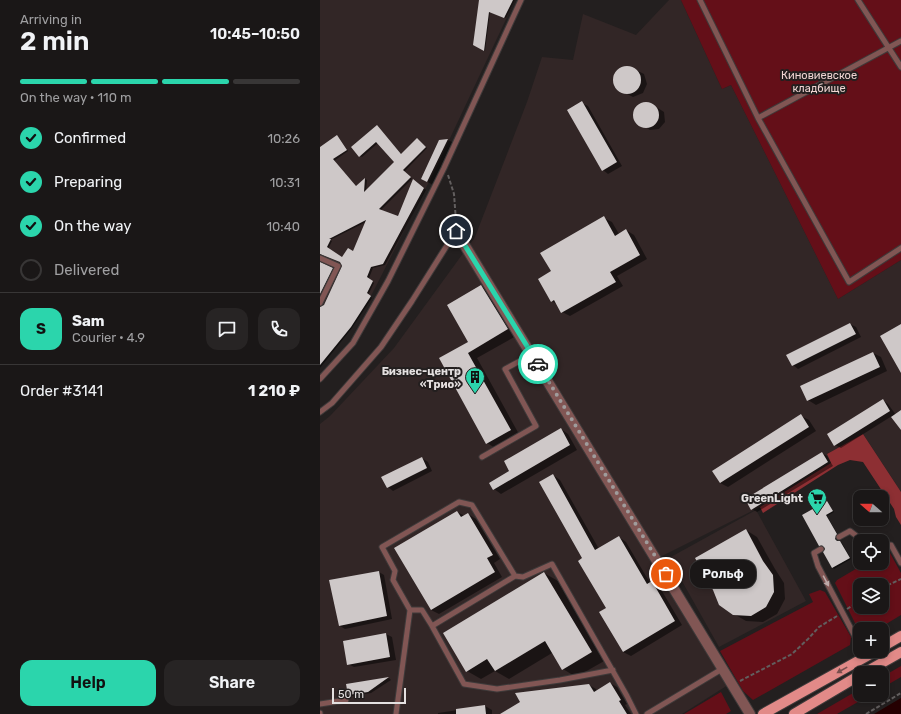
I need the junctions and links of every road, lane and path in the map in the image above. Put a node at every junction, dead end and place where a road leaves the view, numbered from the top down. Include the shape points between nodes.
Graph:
1 (521, 0) edge
2 (700, 0) edge
3 (858, 0) edge
4 (901, 41) edge
5 (888, 47) junction
6 (901, 67) edge
7 (758, 118) junction
8 (444, 168) junction
9 (456, 231) junction
10 (901, 248) edge
11 (320, 258) edge
12 (320, 303) edge
13 (532, 354) junction
14 (320, 378) edge
15 (320, 412) edge
16 (482, 457) dead end
17 (854, 534) edge
18 (839, 537) dead end
19 (889, 545) edge
20 (821, 549) dead end
21 (901, 563) edge
22 (515, 576) junction
23 (901, 578) edge
24 (889, 584) edge
25 (853, 605) edge
26 (410, 610) junction
27 (842, 612) junction
28 (432, 626) junction
29 (853, 633) edge
30 (901, 636) edge
31 (889, 643) edge
32 (901, 652) edge
33 (855, 658) edge
34 (876, 666) edge
35 (722, 669) junction
36 (613, 670) junction
37 (853, 680) edge
38 (732, 685) junction
39 (901, 693) edge
40 (346, 700) dead end
41 (320, 704) edge
42 (396, 714) edge
43 (636, 714) edge
44 (647, 714) edge
45 (750, 714) edge
46 (764, 714) edge
47 (794, 714) edge
48 (866, 714) edge

1 - 8 lane
2 - 7 lane
3 - 5 lane
4 - 5 lane
5 - 6 lane
5 - 7 lane
7 - 10 lane via 849,282
8 - 9 path via 454,194
8 - 14 lane via 388,281 352,343
9 - 13 street
9 - 15 lane via 381,347 332,403
11 - 12 lane via 338,266
13 - 16 lane via 505,369 536,426
13 - 35 street
17 - 18 lane via 850,531
19 - 21 lane
20 -> 27 lane via 814,553 818,566
22 - 26 lane via 472,506 459,502 382,547 395,571 393,580
22 - 28 lane
22 - 36 lane via 522,577 552,564
23 - 24 path
25 - 27 path
26 - 28 lane via 422,610
26 - 42 lane
27 - 29 lane
27 - 38 path via 819,627 792,654
28 - 36 lane via 464,684 497,689
30 - 31 main road
32 - 34 main road
33 -> 46 main road
35 - 38 street
35 - 44 lane
36 - 43 lane
37 - 47 main road
38 - 45 street
39 - 48 path
40 - 41 lane

